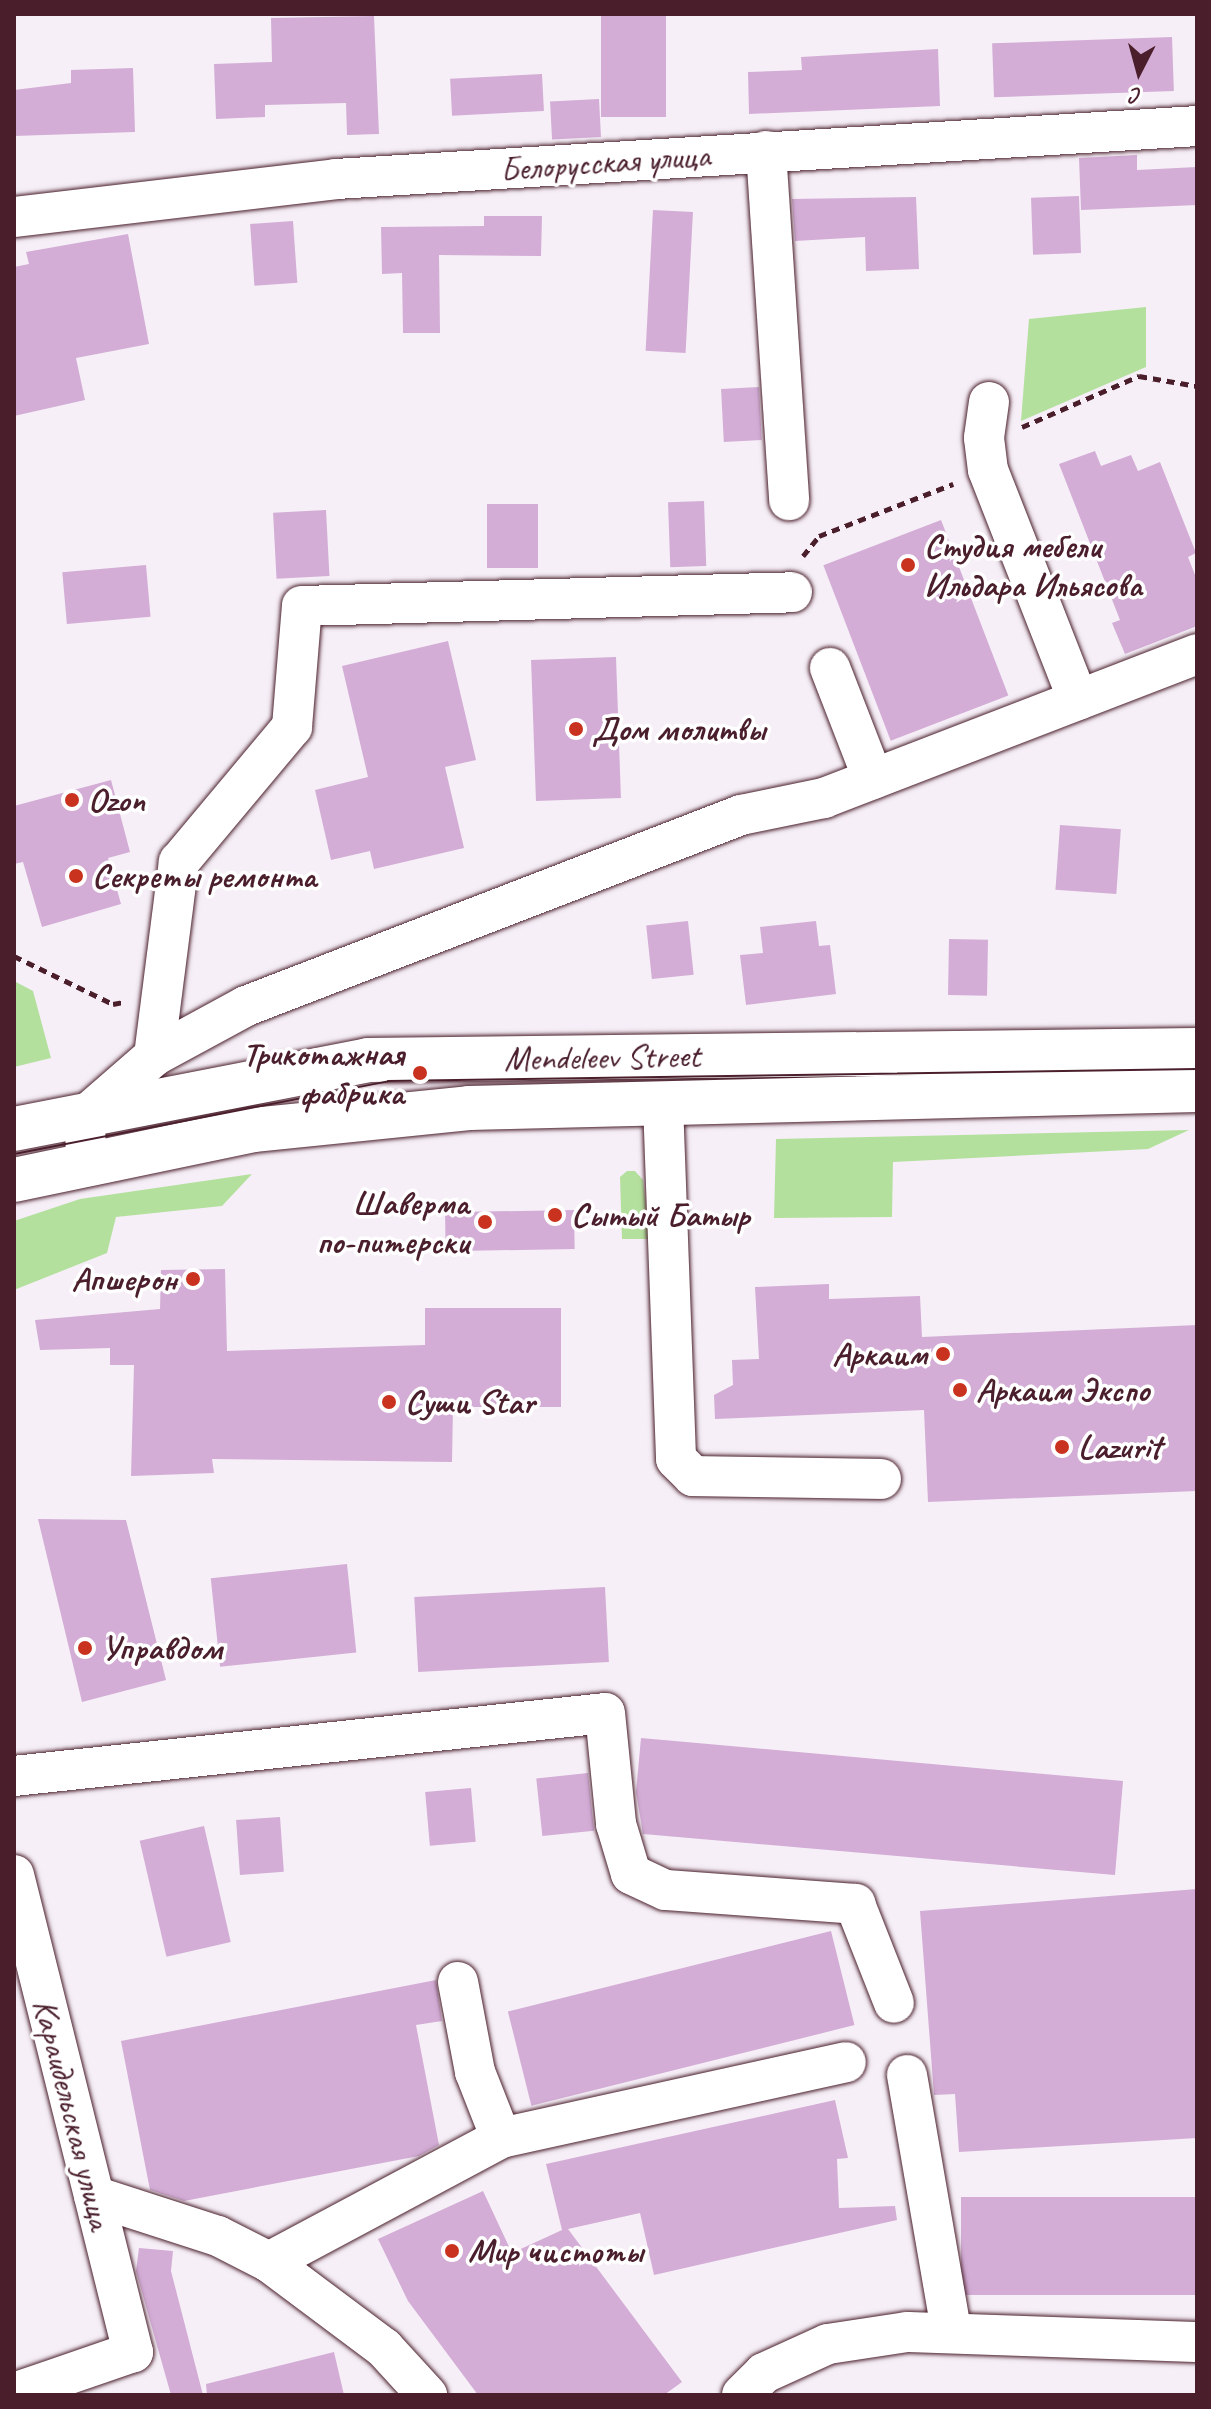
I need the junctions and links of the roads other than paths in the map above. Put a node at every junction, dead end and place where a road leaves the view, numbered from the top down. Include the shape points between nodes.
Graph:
1 (1197, 126) edge
2 (766, 151) junction
3 (14, 217) edge
4 (989, 402) dead end
5 (789, 500) dead end
6 (792, 592) road end
7 (1197, 654) edge
8 (830, 668) dead end
9 (1078, 700) junction
10 (873, 779) junction
11 (1197, 1050) edge
12 (154, 1056) junction
13 (1197, 1090) edge
14 (663, 1103) junction
15 (85, 1116) junction
16 (14, 1129) edge
17 (86, 1165) junction
18 (14, 1180) edge
19 (881, 1479) dead end
20 (14, 1776) edge
21 (14, 1875) edge
22 (21, 1934) edge
23 (458, 1982) dead end
24 (894, 2003) dead end
25 (846, 2062) dead end
26 (907, 2075) dead end
27 (501, 2138) junction
28 (94, 2196) junction
29 (269, 2262) junction
30 (951, 2330) junction
31 (1197, 2342) edge
32 (14, 2393) edge
33 (427, 2395) edge
34 (742, 2395) edge

1 - 2 street, Белорусская улица
2 - 3 street, Белорусская улица via 336,179
2 - 5 street
4 - 9 street via 986,457
6 - 12 street via 302,606 292,727 179,862
7 - 9 street
8 - 10 street
9 - 10 street
10 - 12 street via 809,802 741,815 260,1001
11 - 15 main road, Mendeleev Street via 368,1060
12 - 15 street
13 - 14 main road, Mendeleev Street
14 - 17 main road, Mendeleev Street via 469,1108 253,1130
14 - 19 street via 676,1459 693,1476
15 - 16 main road, Mendeleev Street
15 - 17 street
17 - 18 main road, Mendeleev Street
20 - 24 street via 605,1713 616,1824 631,1874 666,1890 855,1904
21 - 22 street, Караидельская улица
22 - 28 street, Караидельская улица
23 - 27 street via 475,2072
25 - 27 street
26 - 30 street
27 - 29 street
28 - 29 street via 218,2236
28 - 32 street, Караидельская улица via 133,2352
29 - 33 street via 384,2348
30 - 31 street
30 - 34 street via 828,2344 764,2373

